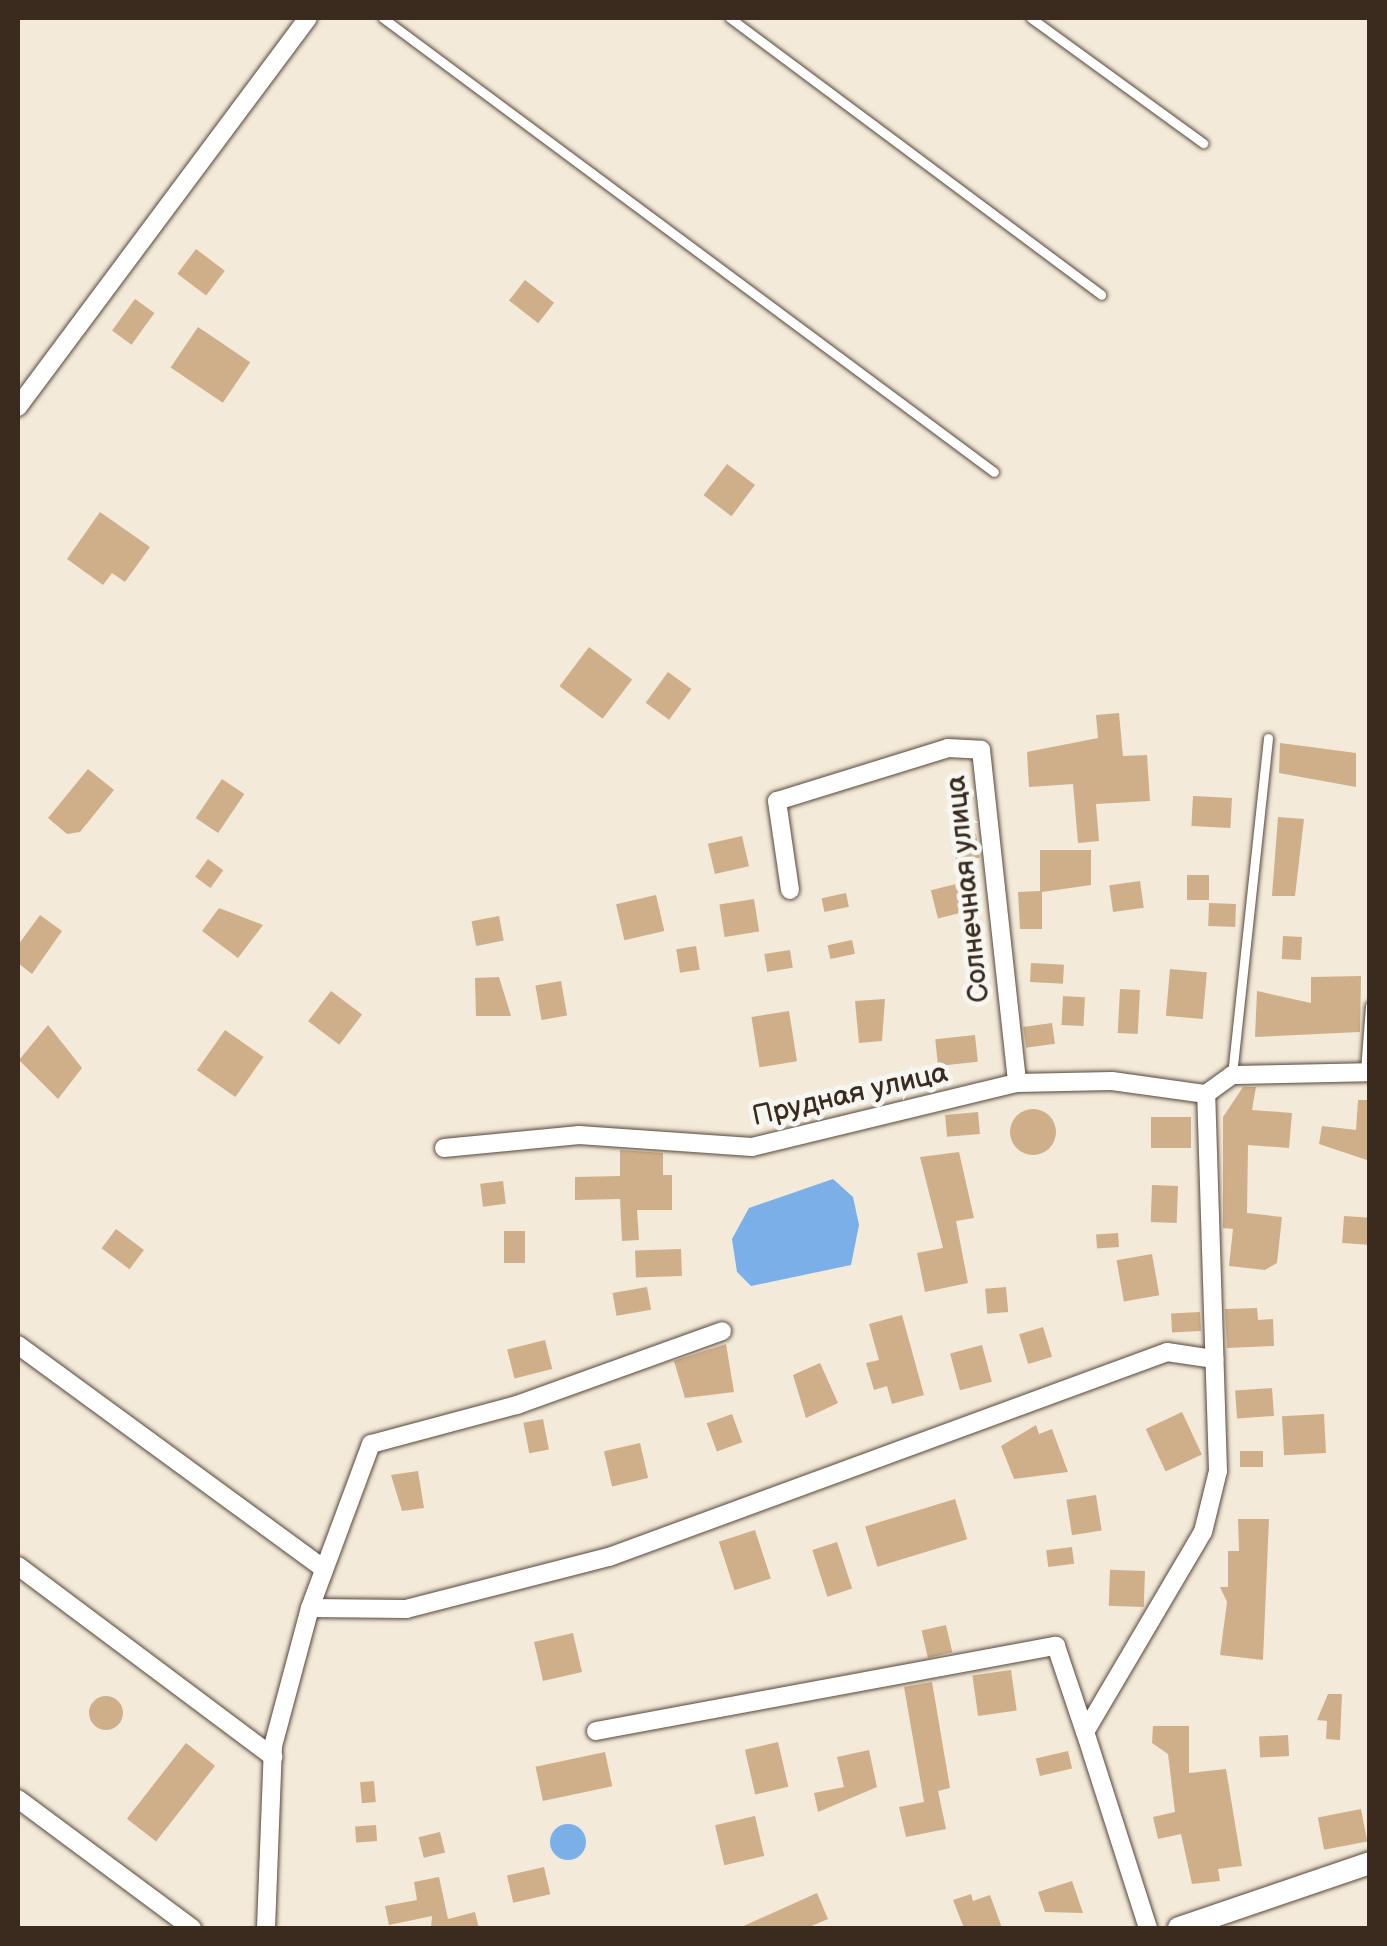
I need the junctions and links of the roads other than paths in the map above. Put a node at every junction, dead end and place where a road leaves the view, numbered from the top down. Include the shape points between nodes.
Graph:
1 (308, 18) edge
2 (384, 18) edge
3 (730, 18) edge
4 (1031, 18) edge
5 (1203, 144) dead end
6 (1101, 294) dead end
7 (18, 406) edge
8 (994, 472) dead end
9 (1268, 738) dead end
10 (790, 890) dead end
11 (1370, 1006) edge
12 (1367, 1072) edge
13 (1232, 1075) junction
14 (1017, 1083) junction
15 (1206, 1094) junction
16 (444, 1148) dead end
17 (722, 1331) dead end
18 (18, 1345) edge
19 (1214, 1359) junction
20 (18, 1566) edge
21 (324, 1569) junction
22 (310, 1608) junction
23 (596, 1730) dead end
24 (1085, 1732) junction
25 (273, 1757) junction
26 (18, 1799) edge
27 (1370, 1864) edge
28 (192, 1928) edge
29 (266, 1928) edge
30 (1148, 1928) edge
31 (1180, 1928) edge

1 - 7 street
2 - 8 lane
3 - 6 lane
4 - 5 lane
9 - 13 lane
10 - 14 street, Солнечная улица via 777,800 948,748 981,750
11 - 12 lane
12 - 13 street
13 - 15 street
14 - 15 street, Прудная улица via 1112,1081
14 - 16 street, Прудная улица via 752,1147 578,1135
15 - 19 street
17 - 21 street via 516,1405 372,1444
18 - 21 street
19 - 22 street via 1167,1352 608,1557 406,1609
19 - 24 street via 1218,1470 1203,1532
20 - 25 street
21 - 22 street
22 - 25 street
23 - 24 street via 1056,1646
24 - 30 street
25 - 29 street
26 - 28 street
27 - 31 street

